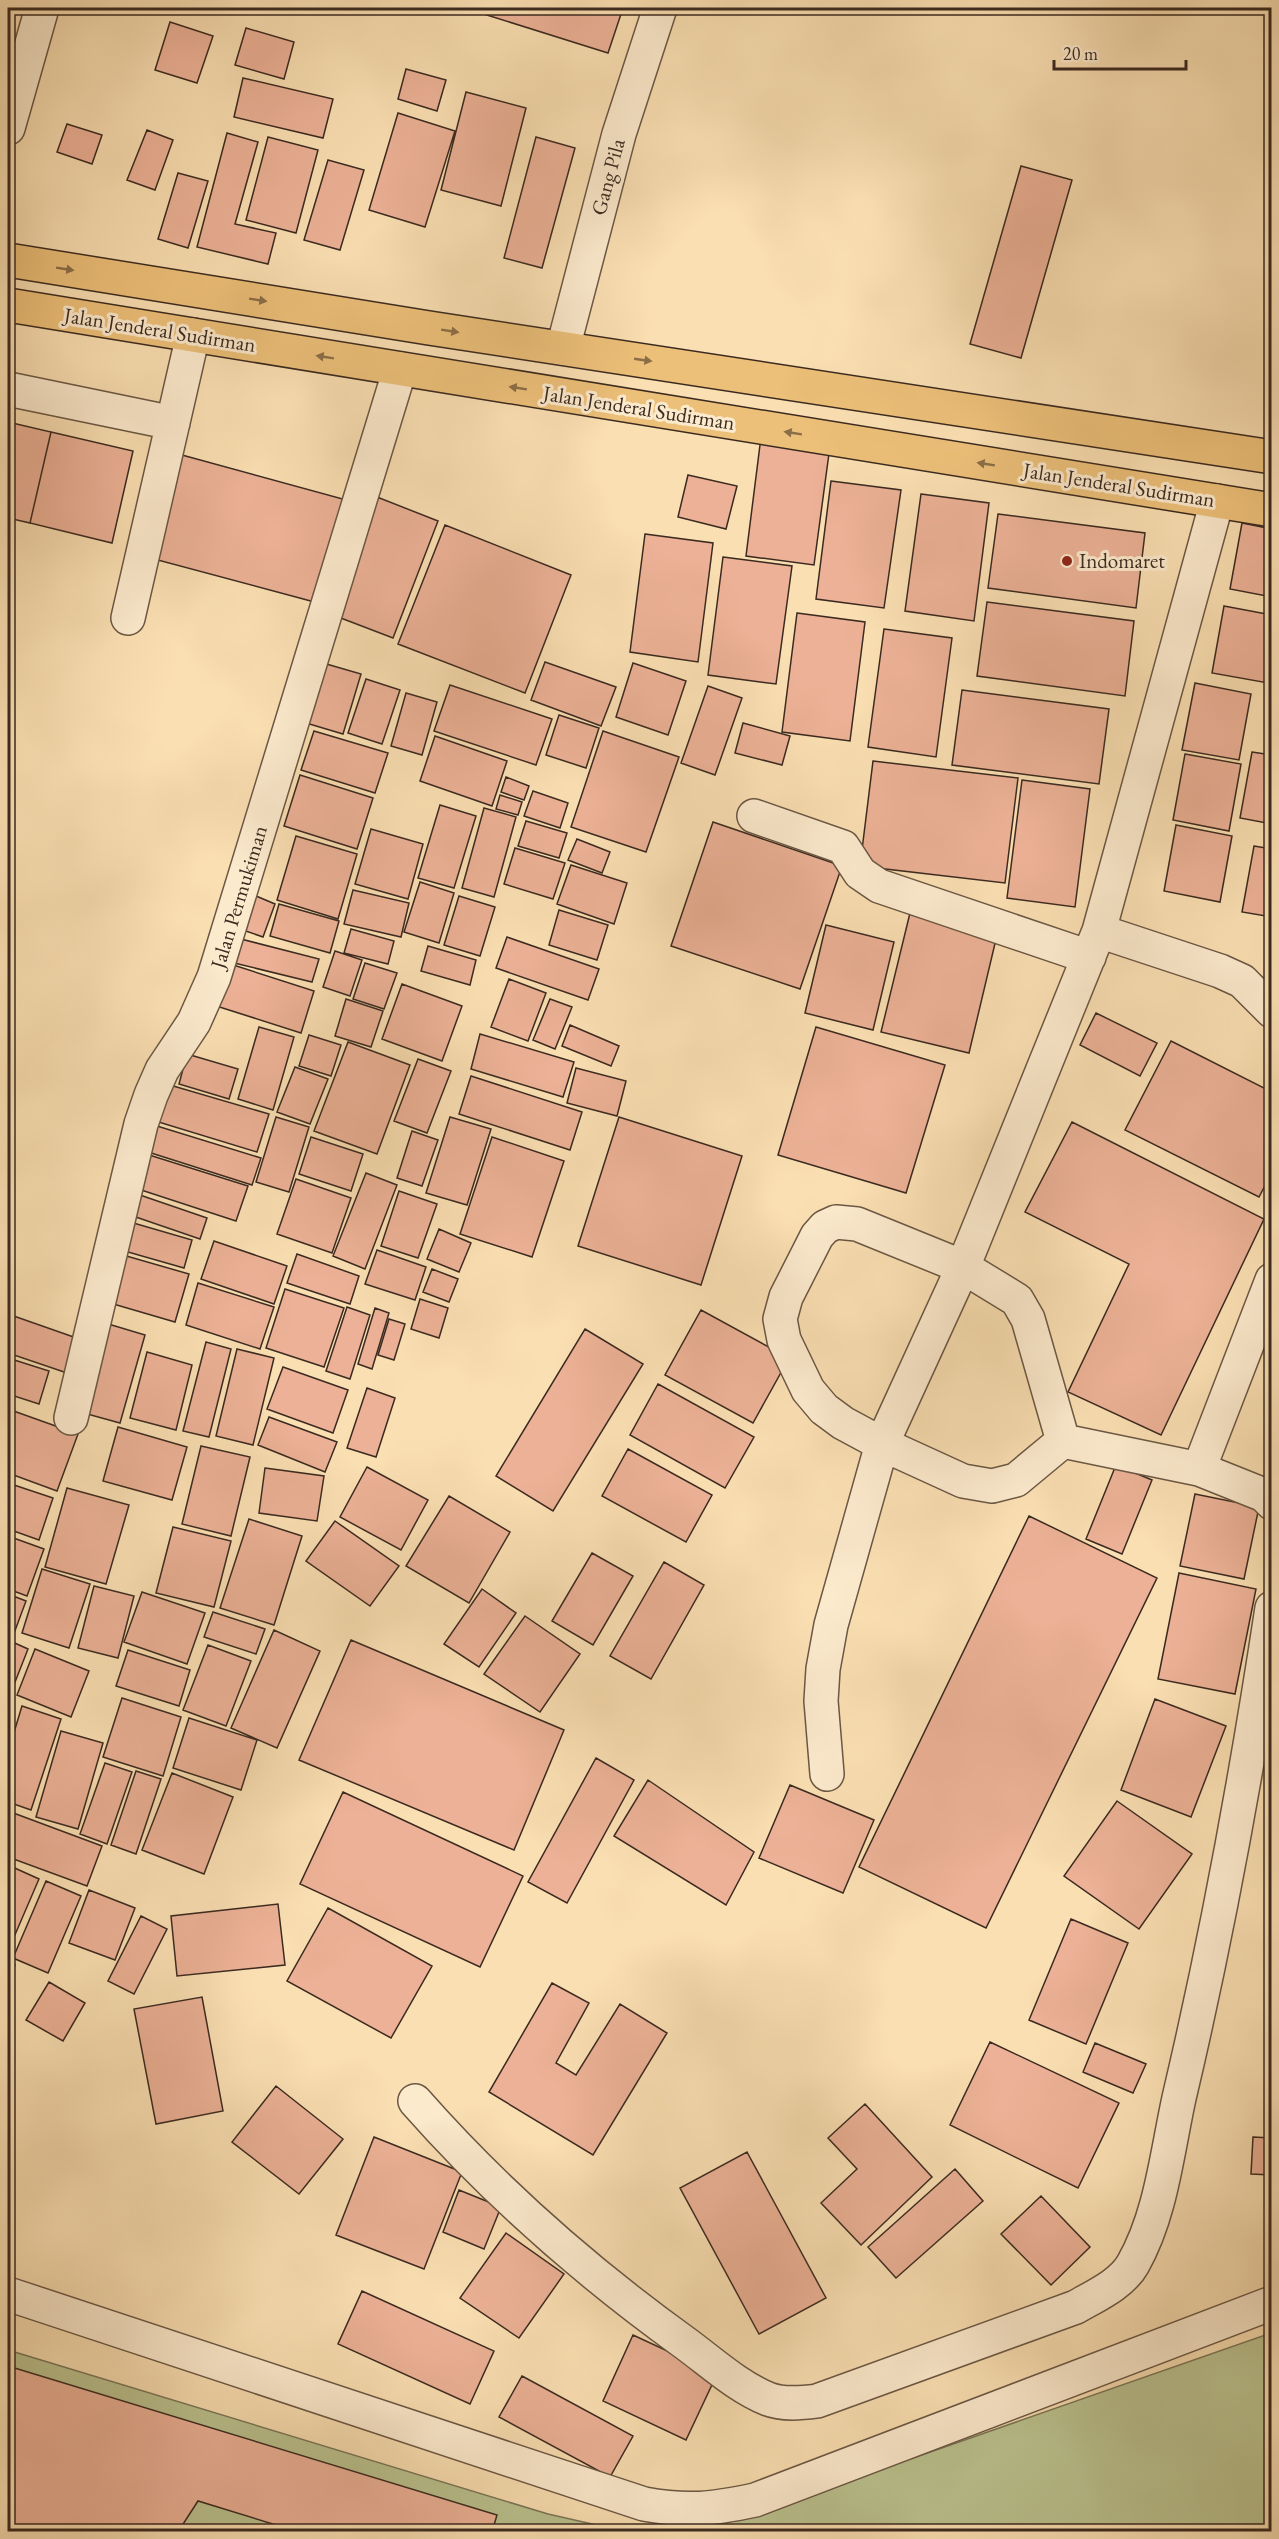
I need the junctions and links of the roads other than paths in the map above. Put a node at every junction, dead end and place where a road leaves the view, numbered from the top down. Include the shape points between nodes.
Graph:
1 (42, 8) edge
2 (660, 8) edge
3 (8, 128) edge
4 (8, 260) edge
5 (8, 305) edge
6 (193, 335) junction
7 (563, 348) junction
8 (400, 369) junction
9 (8, 389) edge
10 (173, 423) junction
11 (1272, 457) edge
12 (1217, 501) junction
13 (1272, 510) edge
14 (128, 618) dead end
15 (754, 816) dead end
16 (1094, 944) junction
17 (1272, 1011) edge
18 (963, 1267) junction
19 (1272, 1280) edge
20 (71, 1418) dead end
21 (1063, 1441) junction
22 (882, 1444) junction
23 (1199, 1468) junction
24 (1272, 1503) edge
25 (1272, 1608) edge
26 (826, 1774) dead end
27 (415, 2101) dead end
28 (8, 2294) edge
29 (1272, 2303) edge

1 - 3 street
2 - 7 street, Gang Pila via 619,134
4 -> 7 highway
5 - 6 highway, Jalan Jenderal Sudirman
8 -> 6 highway, Jalan Jenderal Sudirman
6 - 10 street
7 -> 11 highway
12 -> 8 highway, Jalan Jenderal Sudirman
8 - 20 street, Jalan Permukiman via 214,977 194,1022 162,1070 141,1124
9 - 10 street
10 - 14 street
12 - 13 highway, Jalan Jenderal Sudirman
12 - 16 street
15 - 16 street via 831,840 843,847 860,873 879,886
16 - 17 street via 1220,971 1242,981
16 - 18 street
18 - 21 street via 1005,1290 1024,1310
18 - 22 street
18 - 22 street via 857,1224 836,1222 817,1236 786,1297 780,1319 784,1340 808,1390 843,1423
19 - 23 street
21 - 22 street via 1016,1480 992,1486 963,1481
21 - 23 street
22 - 26 street via 831,1625 823,1669
23 - 24 street via 1256,1491
25 - 27 street via 1247,1763 1190,2055 1150,2228 1132,2266 1113,2285 1076,2307 818,2401 769,2400 634,2306 549,2237 467,2160
28 - 29 street via 644,2504 678,2510 714,2508 754,2499

